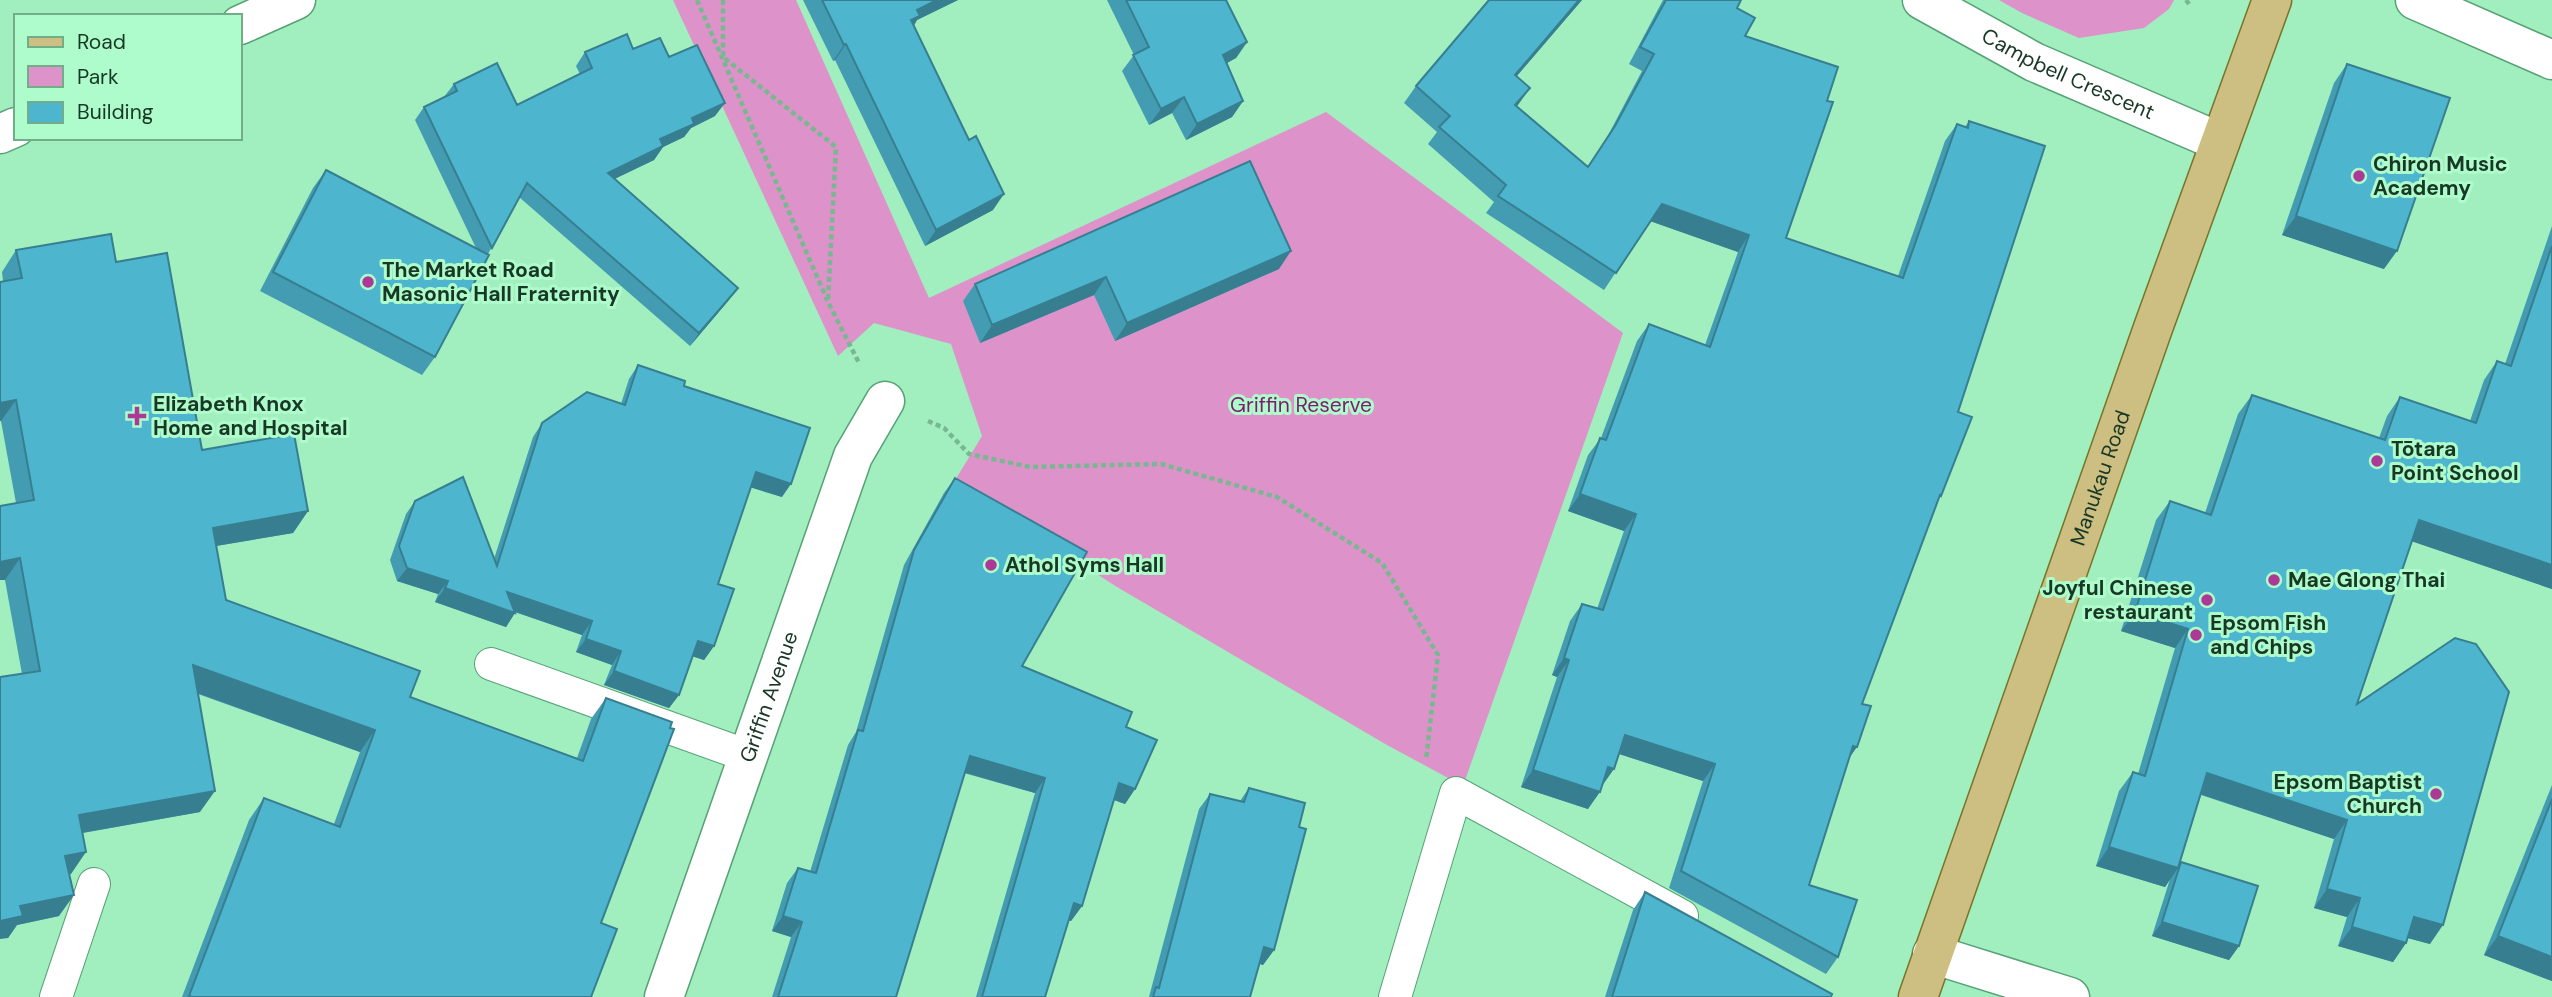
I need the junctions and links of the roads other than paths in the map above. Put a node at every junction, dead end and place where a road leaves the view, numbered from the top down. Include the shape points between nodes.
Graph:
1 (296, 0) edge
2 (1922, 0) edge
3 (2272, 0) edge
4 (2415, 0) edge
5 (242, 25) edge
6 (2552, 60) edge
7 (2220, 142) junction
8 (885, 401) road end
9 (491, 664) dead end
10 (748, 756) junction
11 (94, 884) dead end
12 (1710, 931) edge
13 (1932, 954) junction
14 (56, 997) edge
15 (664, 997) edge
16 (1395, 997) edge
17 (1918, 997) edge
18 (2070, 997) edge

1 - 5 street
2 - 7 street, Campbell Crescent via 2034,62
3 - 7 main road, Manukau Road
4 - 6 street
7 - 13 main road, Manukau Road
8 - 10 street, Griffin Avenue via 853,456
9 - 10 lane
10 - 15 street, Griffin Avenue
11 - 14 lane
12 - 16 lane via 1456,793
13 - 17 main road, Manukau Road
13 - 18 street

